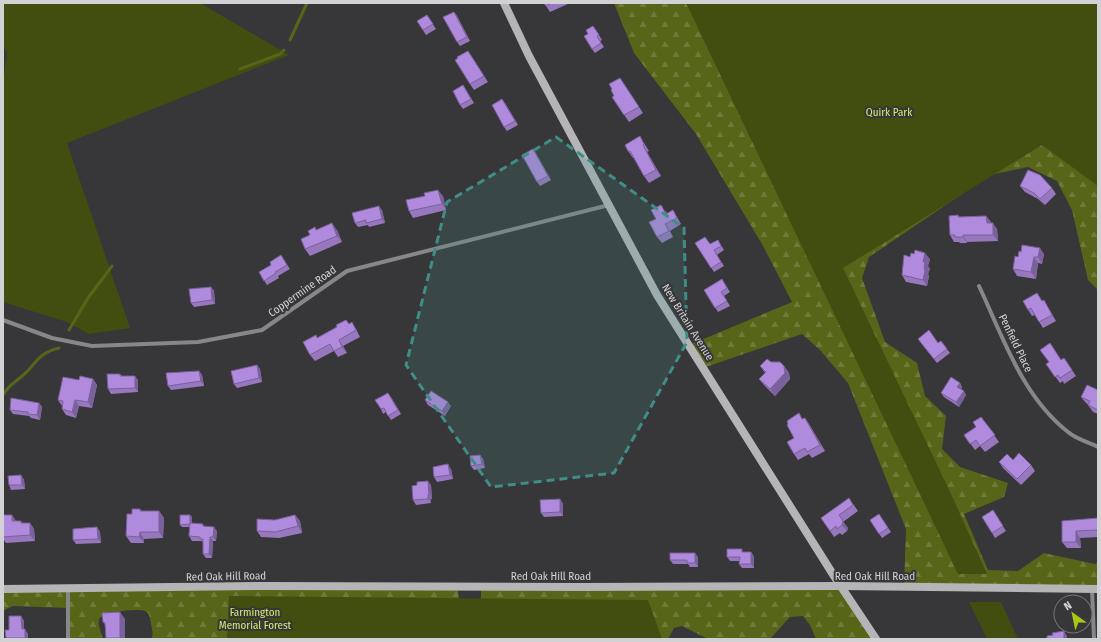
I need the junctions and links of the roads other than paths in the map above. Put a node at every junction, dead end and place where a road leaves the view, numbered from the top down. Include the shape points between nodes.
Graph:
1 (504, 3) edge
2 (610, 205) junction
3 (979, 286) dead end
4 (3, 320) edge
5 (1098, 447) edge
6 (841, 586) junction
7 (3, 589) edge
8 (68, 589) junction
9 (1095, 589) edge
10 (68, 639) edge
11 (876, 639) edge
12 (1094, 639) edge

1 - 2 street, New Britain Avenue via 529,56
2 - 4 street, Coppermine Road via 347,271 262,330 198,342 92,346 52,338
2 - 6 street, New Britain Avenue via 657,295
3 - 5 street, Penfield Place via 1016,368 1043,409 1069,433
6 - 8 street, Red Oak Hill Road via 261,586
6 - 9 street, Red Oak Hill Road
6 - 11 street, New Britain Avenue
7 - 8 street, Red Oak Hill Road
8 - 10 street
9 - 12 street

